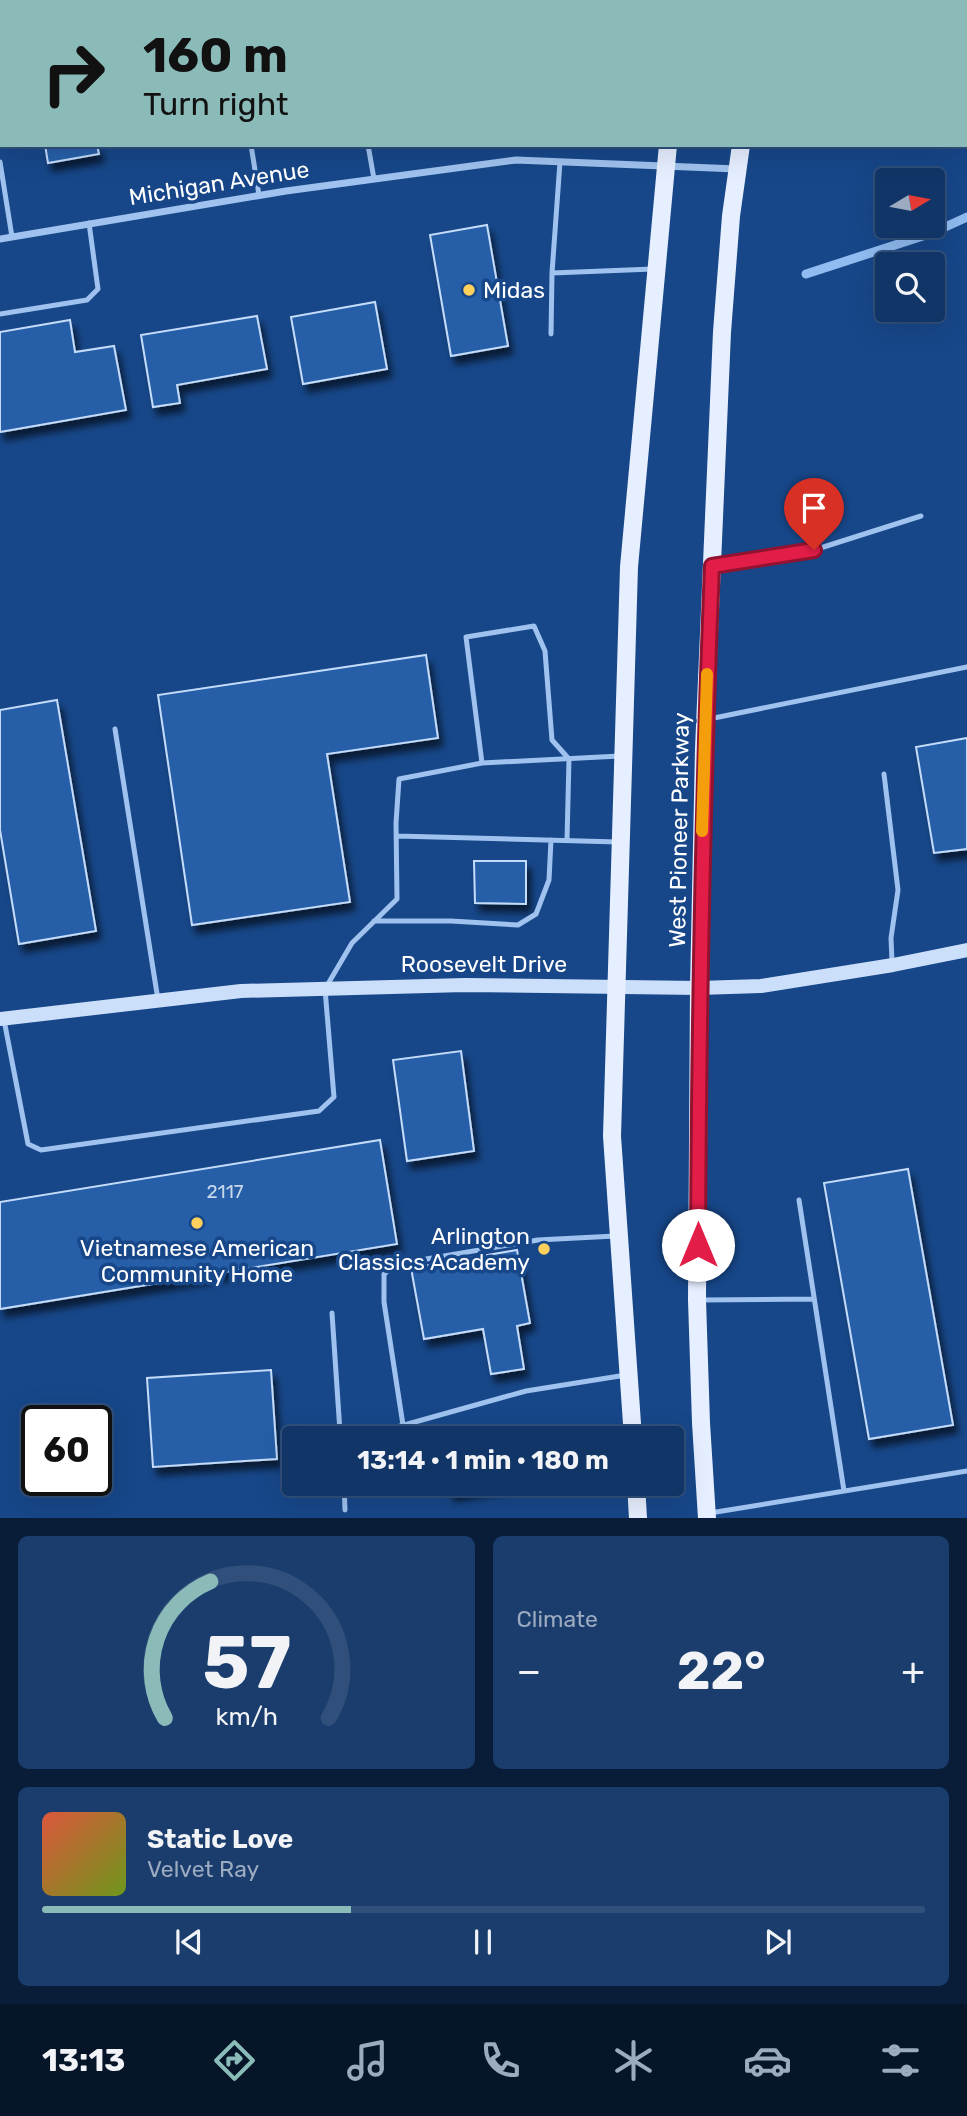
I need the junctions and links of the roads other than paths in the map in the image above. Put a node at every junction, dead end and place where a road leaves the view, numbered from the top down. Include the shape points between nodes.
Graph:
1 (251, 147) edge
2 (368, 147) edge
3 (668, 147) edge
4 (741, 147) edge
5 (0, 162) edge
6 (561, 162) junction
7 (665, 165) junction
8 (737, 169) junction
9 (374, 179) junction
10 (259, 195) junction
11 (89, 223) junction
12 (12, 237) junction
13 (0, 239) edge
14 (656, 269) junction
15 (552, 273) junction
16 (0, 314) edge
17 (551, 334) dead end
18 (921, 516) dead end
19 (712, 566) junction
20 (967, 667) edge
21 (706, 719) junction
22 (115, 729) dead end
23 (623, 756) junction
24 (569, 759) junction
25 (482, 763) junction
26 (884, 774) dead end
27 (397, 836) junction
28 (551, 840) junction
29 (566, 840) junction
30 (621, 842) junction
31 (374, 921) junction
32 (967, 950) edge
33 (892, 965) junction
34 (617, 987) junction
35 (699, 988) junction
36 (324, 989) junction
37 (158, 1000) junction
38 (2, 1019) edge
39 (799, 1200) dead end
40 (619, 1236) junction
41 (814, 1298) junction
42 (697, 1300) junction
43 (332, 1313) dead end
44 (629, 1374) junction
45 (403, 1425) junction
46 (339, 1426) edge
47 (397, 1426) edge
48 (632, 1426) edge
49 (967, 1471) edge
50 (844, 1492) junction
51 (344, 1496) edge
52 (637, 1496) edge
53 (345, 1510) dead end
54 (707, 1516) edge
55 (638, 1517) edge

1 - 10 lane
2 - 9 lane
3 - 7 main road
4 - 8 main road, West Pioneer Parkway
5 - 12 lane
6 - 7 street, Michigan Avenue
6 - 9 street, Michigan Avenue via 516,160
6 - 15 lane
7 - 8 street, Michigan Avenue
7 - 14 main road
8 - 19 main road, West Pioneer Parkway via 722,332
9 - 10 street, Michigan Avenue
10 - 11 street, Michigan Avenue
11 - 12 street, Michigan Avenue
11 - 16 lane via 98,289 87,300
12 - 13 street, Michigan Avenue
14 - 15 lane
14 - 23 main road via 629,567
15 - 17 lane
18 - 19 lane via 814,550
19 - 21 main road, West Pioneer Parkway
20 - 21 lane
21 - 35 main road, West Pioneer Parkway
22 - 37 lane
23 - 24 lane
23 - 30 main road
24 - 25 lane
24 - 25 lane via 552,740 545,651 534,626 466,637
24 - 29 lane
25 - 27 lane via 399,779
26 - 33 lane via 898,890
27 - 28 lane
27 - 31 lane via 397,899
28 - 29 lane
28 - 31 lane via 549,880 536,914 518,925
29 - 30 lane
30 - 34 main road
31 - 36 lane via 352,943
32 - 33 street, Roosevelt Drive
33 - 35 street, Roosevelt Drive via 761,986
34 - 35 street, Roosevelt Drive
34 - 36 street, Roosevelt Drive
34 - 40 main road via 612,1136
35 - 42 main road, West Pioneer Parkway
36 - 37 street, Roosevelt Drive via 241,990
36 - 38 lane via 334,1097 319,1111 41,1150 28,1144
37 - 38 street, Roosevelt Drive
39 - 41 lane
40 - 44 main road
40 - 45 lane via 524,1242 397,1264 384,1274 383,1301
41 - 42 lane
41 - 50 lane
42 - 54 main road, West Pioneer Parkway
43 - 46 lane
44 - 45 lane via 526,1391
44 - 48 main road
45 - 47 lane
49 - 50 lane
50 - 54 lane
51 - 53 lane
52 - 55 main road

